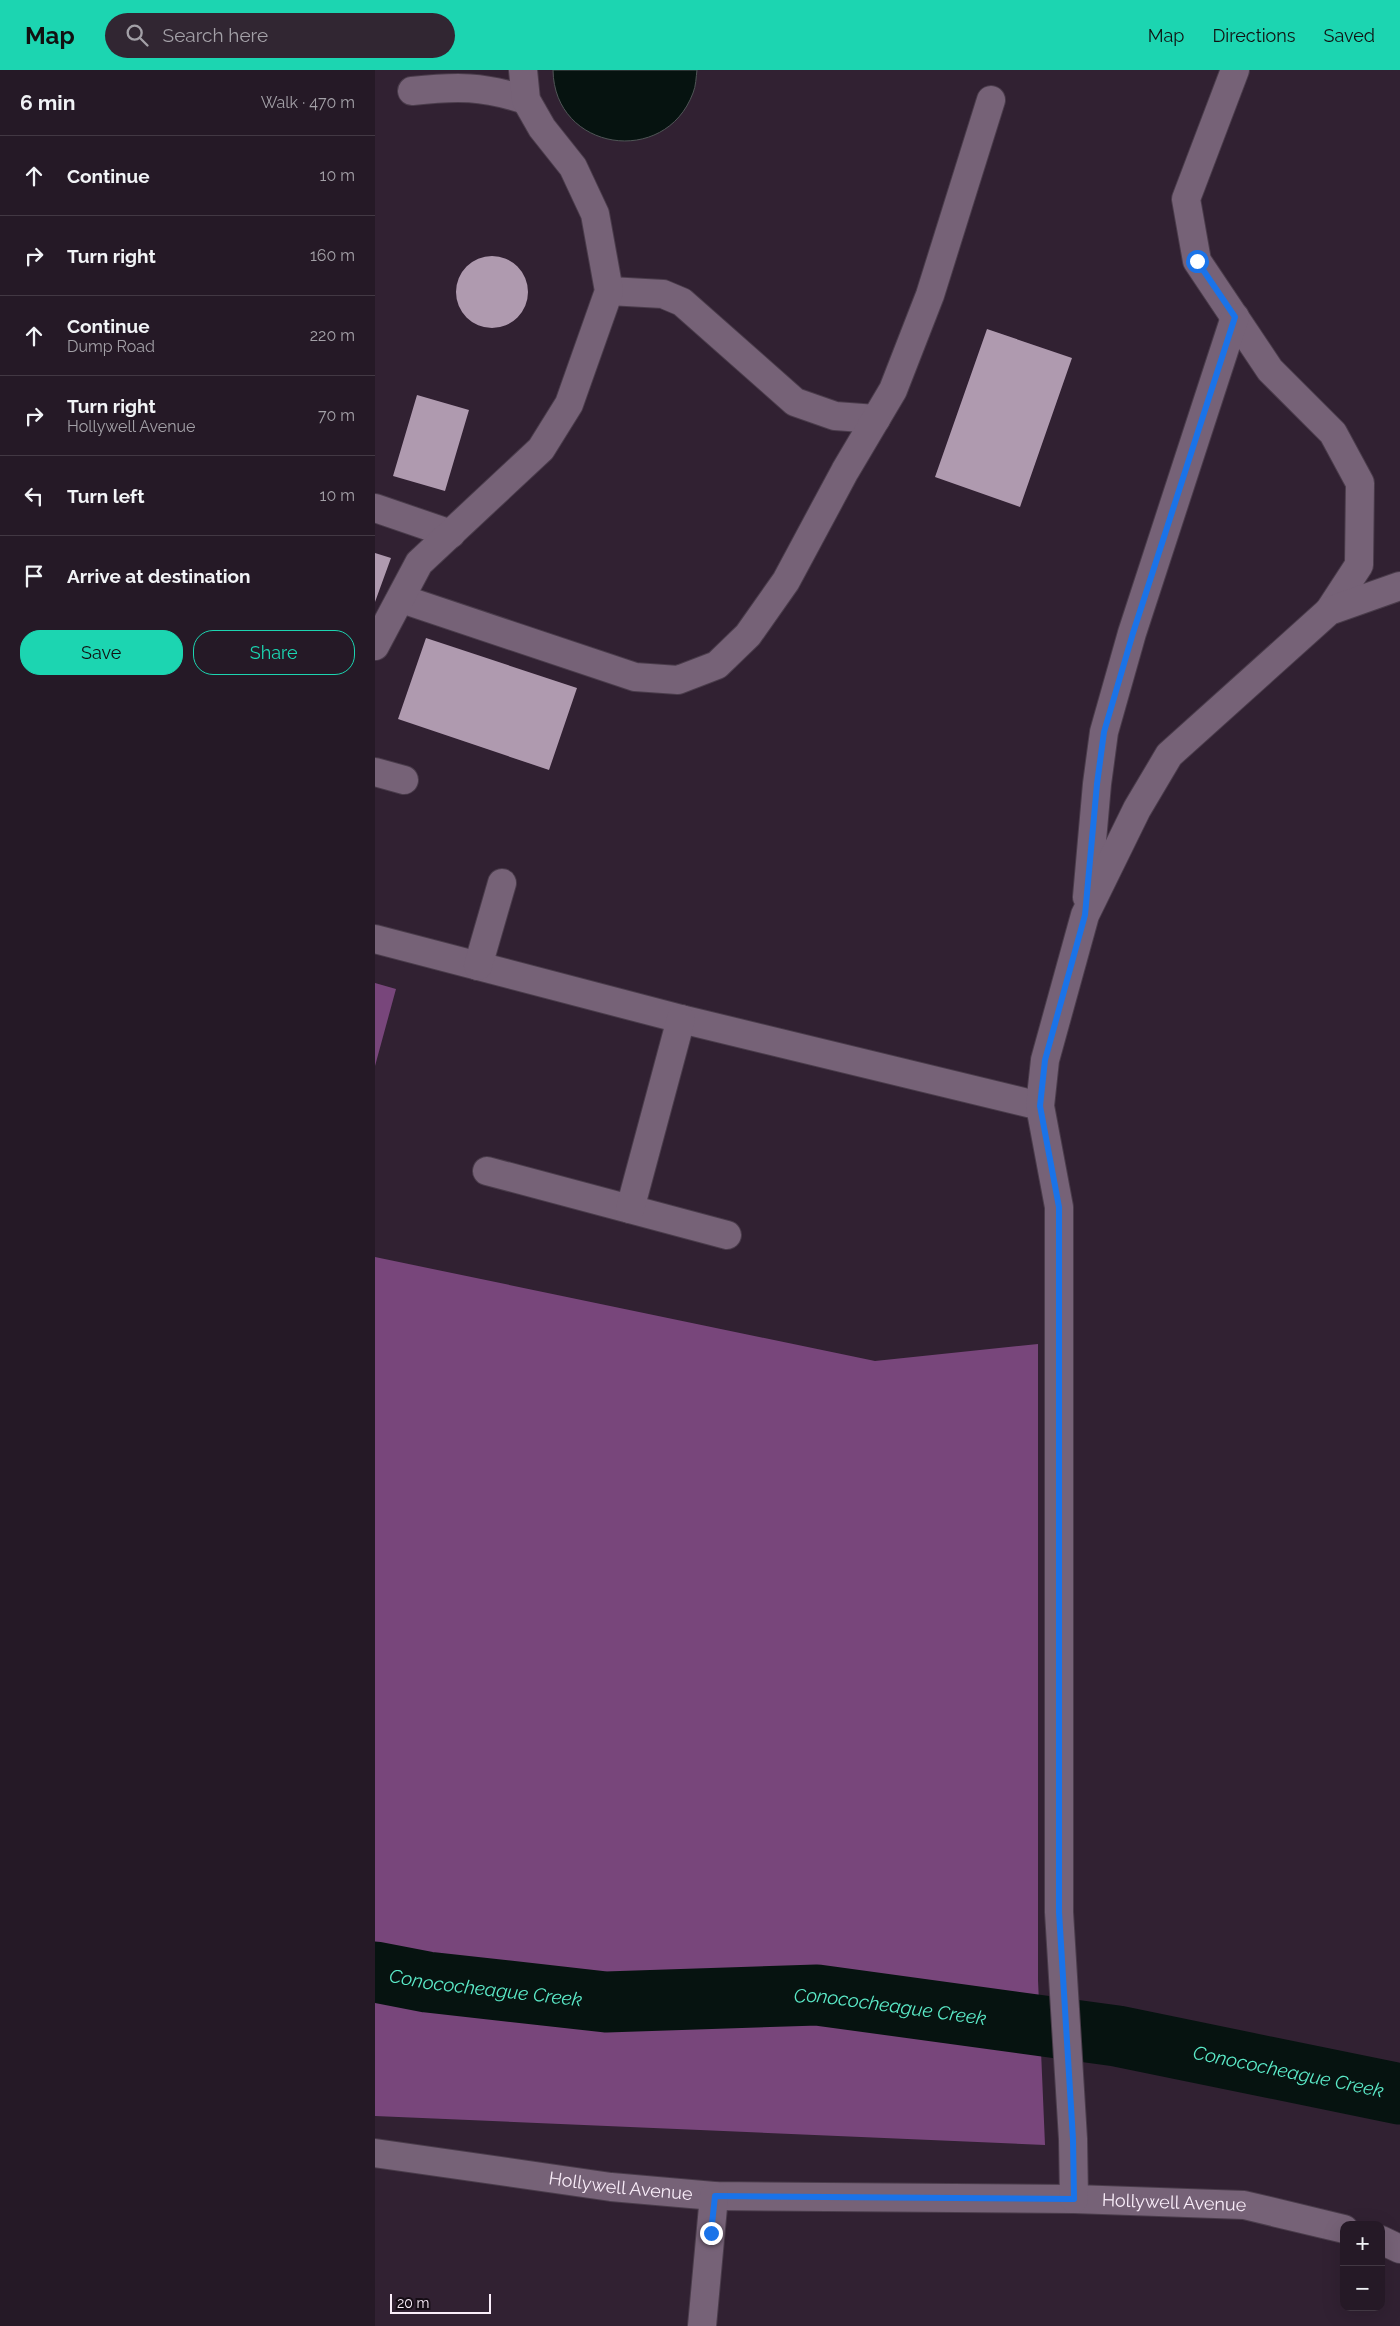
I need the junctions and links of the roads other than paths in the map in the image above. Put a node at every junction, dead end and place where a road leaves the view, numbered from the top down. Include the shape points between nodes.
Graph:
1 (523, 70) edge
2 (1235, 70) edge
3 (412, 91) dead end
4 (526, 100) junction
5 (991, 100) dead end
6 (609, 291) junction
7 (1235, 317) junction
8 (876, 419) junction
9 (375, 508) edge
10 (451, 534) junction
11 (1400, 586) edge
12 (401, 599) junction
13 (1329, 611) junction
14 (375, 646) edge
15 (375, 772) edge
16 (404, 780) dead end
17 (502, 883) dead end
18 (1085, 915) junction
19 (375, 939) edge
20 (478, 966) junction
21 (681, 1019) junction
22 (1040, 1106) junction
23 (487, 1171) dead end
24 (631, 1209) junction
25 (727, 1235) dead end
26 (375, 2153) edge
27 (715, 2196) junction
28 (1074, 2199) junction
29 (1340, 2228) edge
30 (1385, 2242) edge
31 (1400, 2250) edge
32 (702, 2326) edge

1 - 4 street
2 - 7 street via 1186,199 1197,261
3 - 4 street via 472,87
4 - 6 street via 542,128 573,167 595,214
5 - 8 street via 930,295 893,390
6 - 8 street via 663,294 682,302 795,402 835,416
6 - 10 street via 569,404 541,449
7 - 13 street via 1270,370 1333,433 1360,483 1359,565
7 - 18 street via 1104,732
8 - 12 street via 786,581 748,635 717,664 678,680 635,677
9 - 10 street
10 - 12 street via 419,563
11 - 13 street
12 - 14 street
13 - 18 street via 1169,754 1137,809
15 - 16 street
17 - 20 street
18 - 22 street via 1045,1060
19 - 20 street
20 - 21 street
21 - 22 street
21 - 24 street
22 - 28 street via 1059,1207 1059,1912
23 - 24 street
24 - 25 street
26 - 27 street, Hollywell Avenue via 611,2187
27 - 28 street, Hollywell Avenue
27 - 32 street
28 - 29 street, Hollywell Avenue via 1244,2205
30 - 31 street

